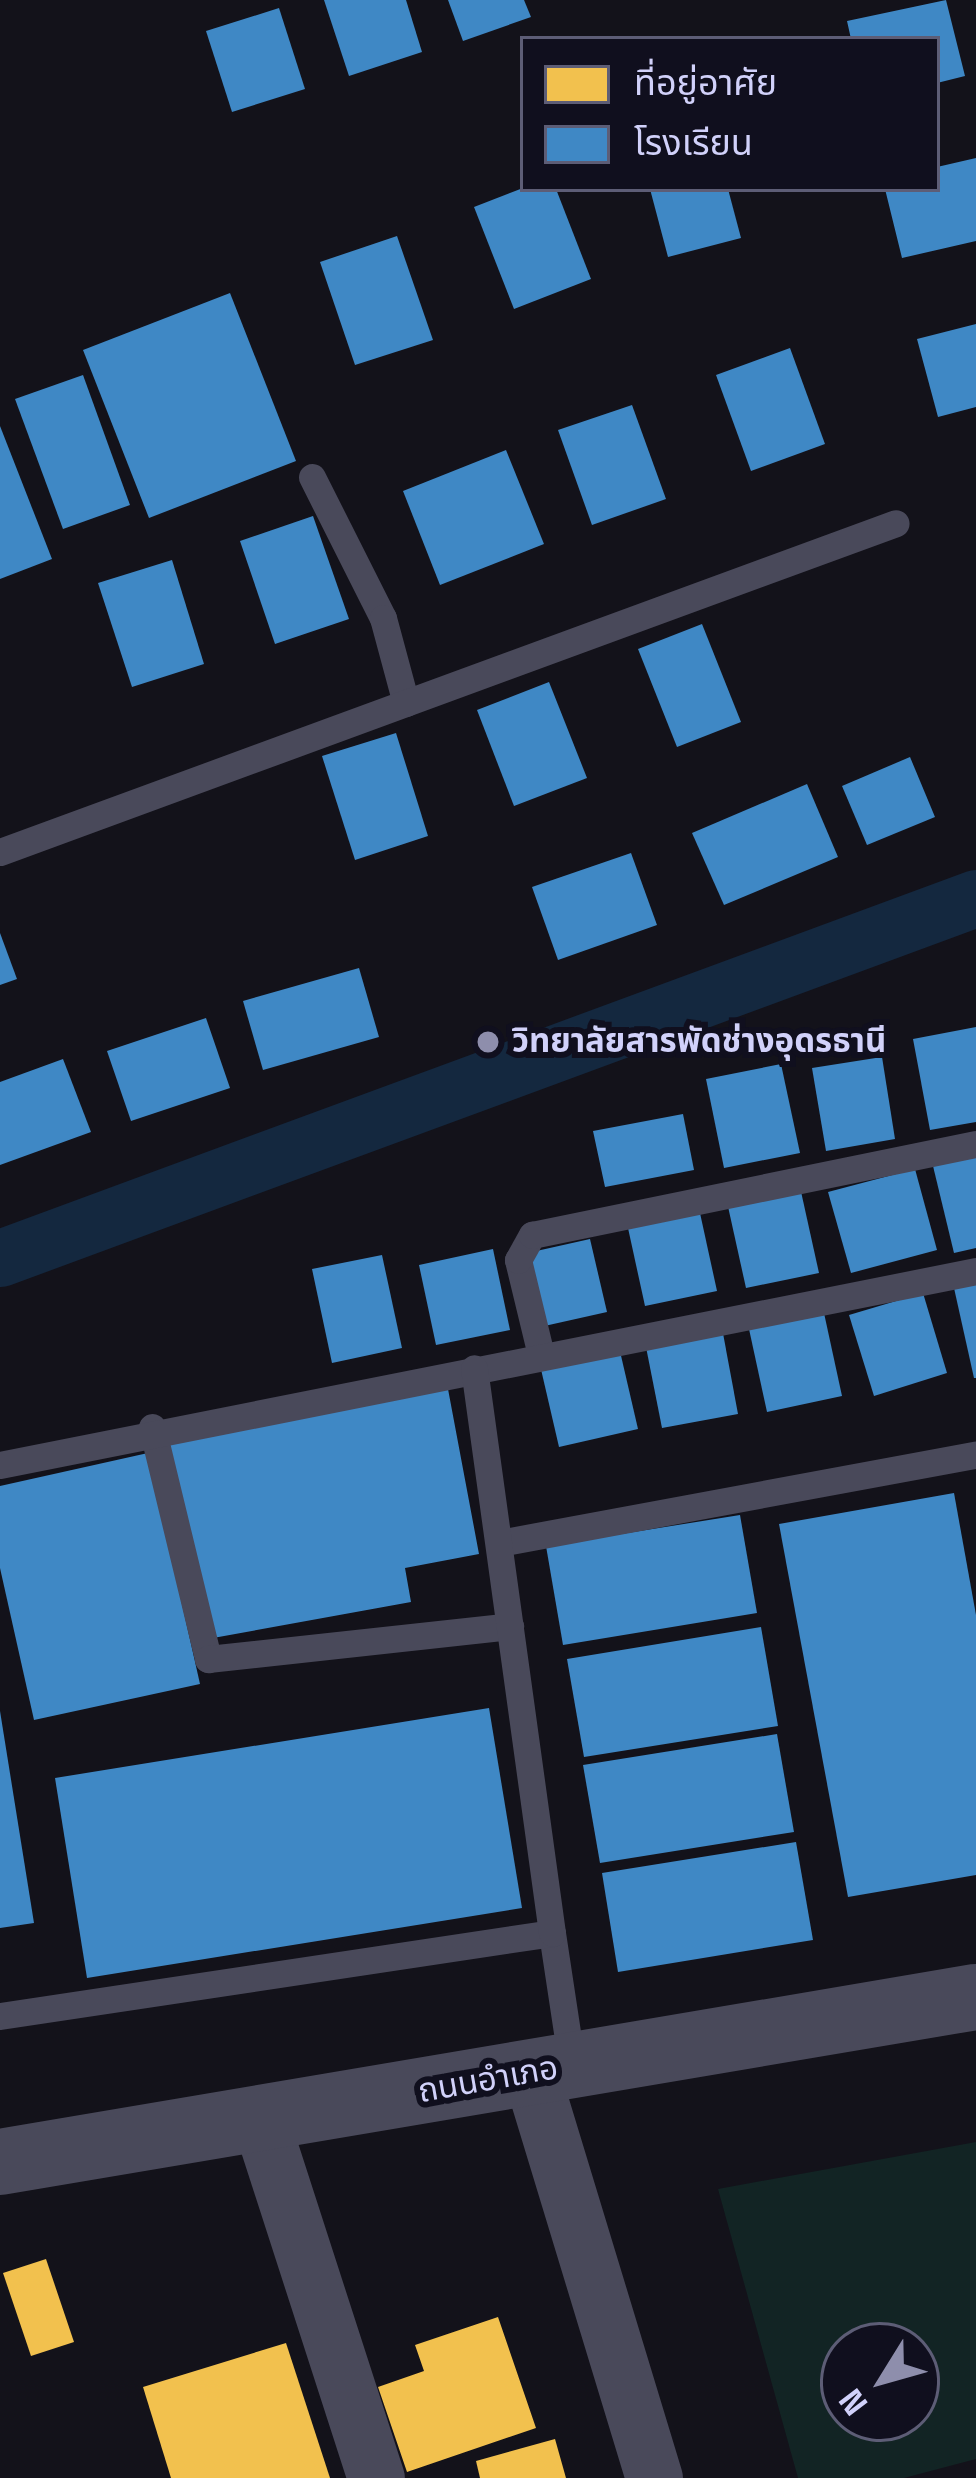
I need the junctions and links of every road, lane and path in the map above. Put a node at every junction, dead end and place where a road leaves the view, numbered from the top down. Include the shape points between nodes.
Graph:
1 (312, 477) dead end
2 (896, 523) dead end
3 (406, 703) junction
4 (0, 852) edge
5 (976, 1144) edge
6 (976, 1271) edge
7 (541, 1355) junction
8 (474, 1368) junction
9 (152, 1427) junction
10 (976, 1455) edge
11 (0, 1465) edge
12 (499, 1543) junction
13 (510, 1626) junction
14 (552, 1933) junction
15 (976, 1997) edge
16 (0, 2016) edge
17 (552, 2069) junction
18 (260, 2119) junction
19 (0, 2162) edge
20 (376, 2478) edge
21 (654, 2478) edge

1 - 3 lane via 383,617
2 - 3 lane
3 - 4 lane
5 - 7 lane via 532,1234 518,1260
6 - 7 lane
7 - 8 lane
8 - 9 lane
8 - 12 lane
9 - 11 lane
9 - 13 lane via 208,1659
10 - 12 lane
12 - 13 lane
13 - 14 lane
14 - 16 lane
14 - 17 lane
15 - 17 street, ถนนอำเภอ
17 - 18 street, ถนนอำเภอ
17 - 21 street
18 - 19 street, ถนนอำเภอ
18 - 20 street

